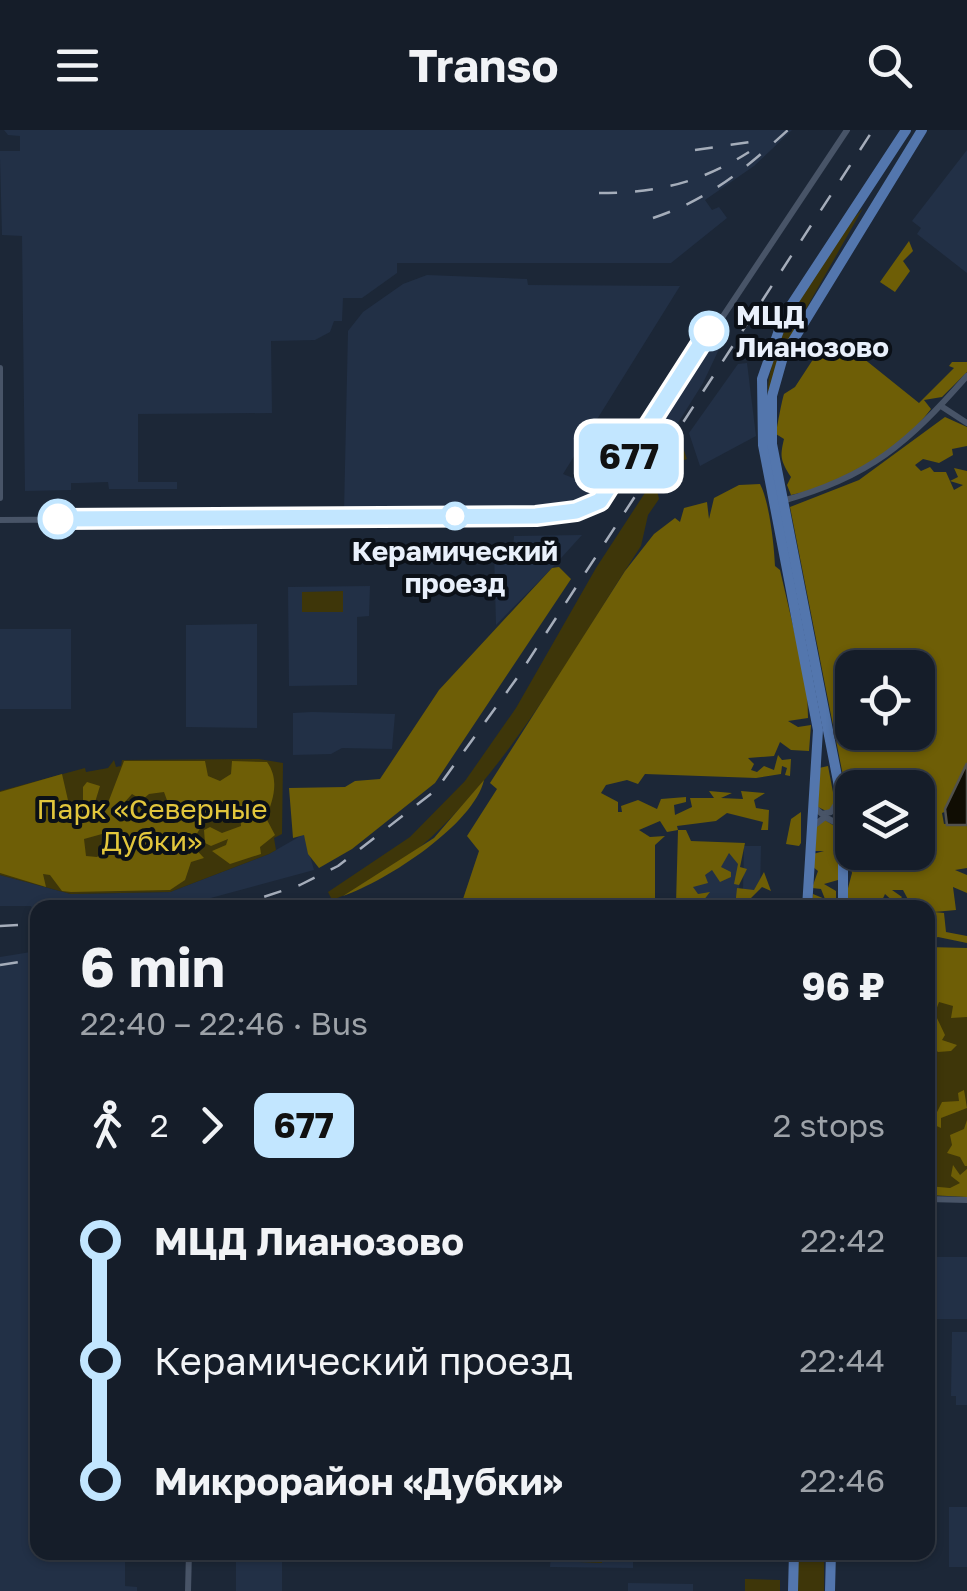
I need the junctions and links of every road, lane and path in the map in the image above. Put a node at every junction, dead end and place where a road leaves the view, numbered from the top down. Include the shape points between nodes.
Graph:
1 (846, 130) edge
2 (906, 130) edge
3 (922, 130) edge
4 (856, 209) junction
5 (866, 219) junction
6 (0, 368) edge
7 (967, 376) edge
8 (941, 406) junction
9 (765, 411) junction
10 (967, 423) edge
11 (0, 498) edge
12 (778, 502) junction
13 (0, 520) edge
14 (836, 770) edge
15 (812, 796) junction
16 (835, 810) edge
17 (835, 820) edge
18 (808, 838) junction
19 (844, 870) edge
20 (807, 900) edge
21 (843, 900) edge
22 (935, 1199) edge
23 (967, 1200) edge
24 (189, 1560) edge
25 (794, 1560) edge
26 (831, 1560) edge
27 (188, 1591) edge
28 (793, 1591) edge
29 (830, 1591) edge

1 - 13 street via 592,506 547,516
2 - 4 main road
3 - 5 main road
4 - 5 street via 865,208
4 - 9 main road via 780,324 764,368
5 - 9 main road via 783,357
6 - 11 street
7 - 8 street
8 - 10 street
8 - 12 street via 868,470
9 - 12 main road
12 - 14 main road
12 - 15 main road via 818,730
15 - 16 street via 822,814
15 - 18 main road
17 - 18 street via 816,822
18 - 20 main road
19 - 21 main road
22 - 23 street
24 - 27 street
25 - 28 main road
26 - 29 main road

